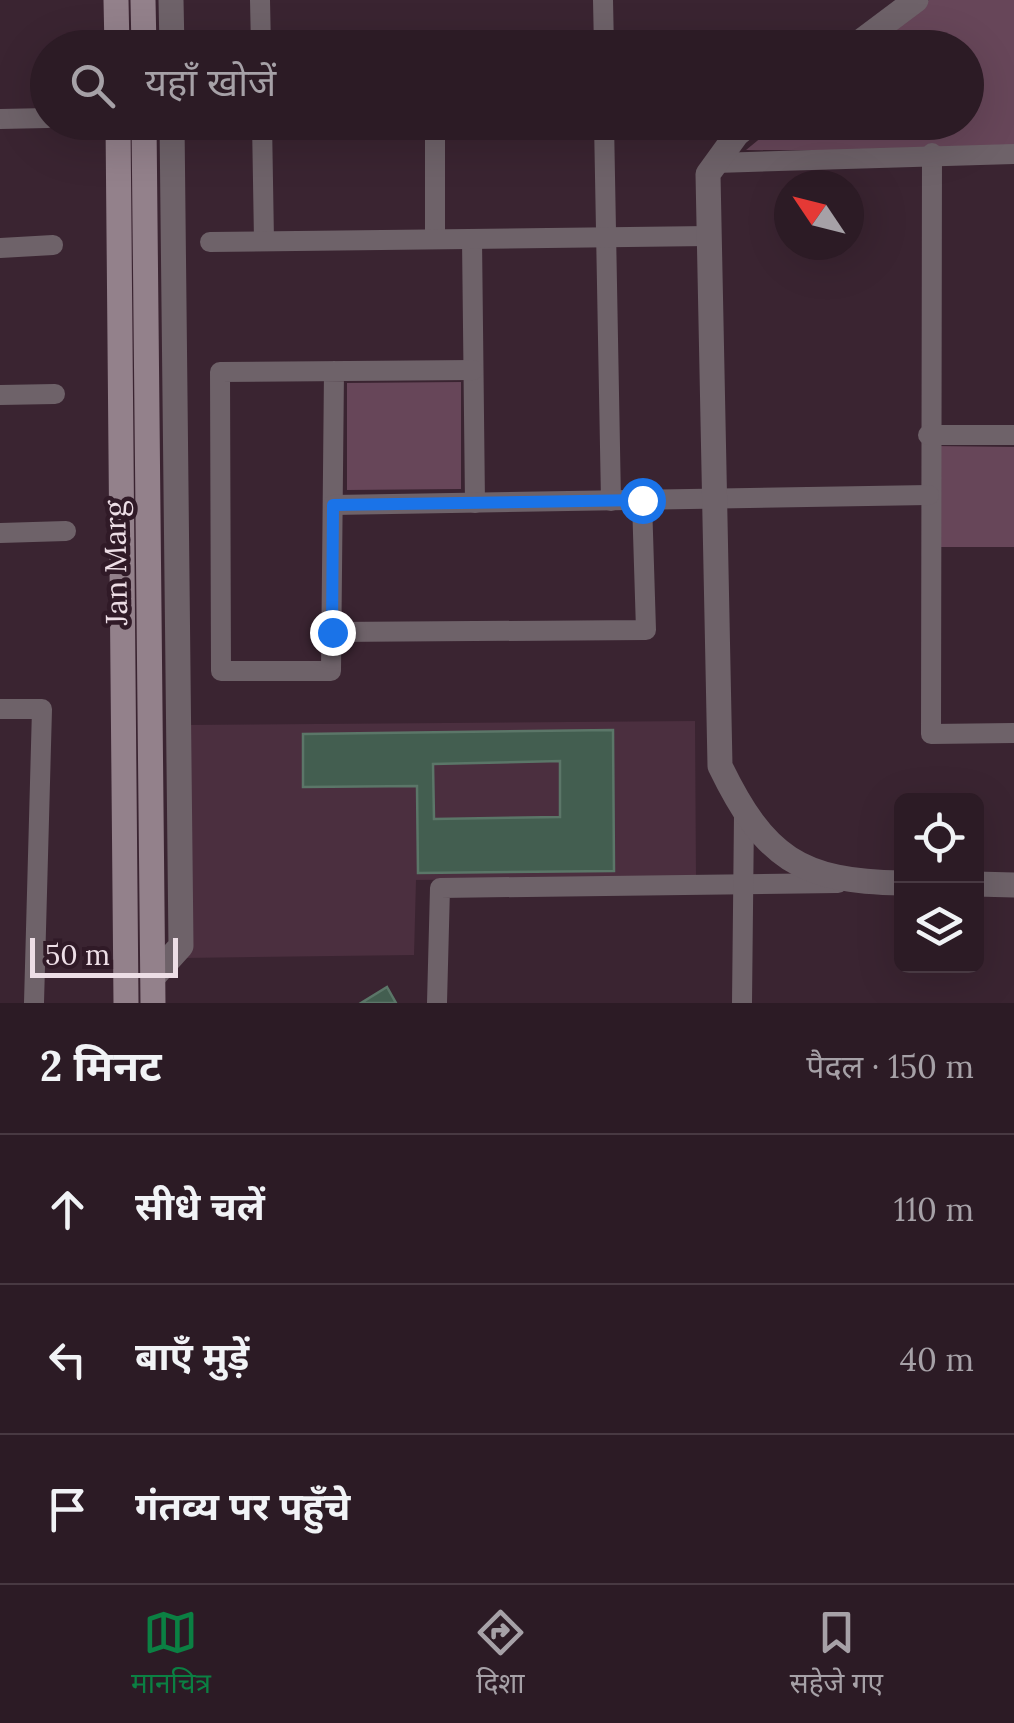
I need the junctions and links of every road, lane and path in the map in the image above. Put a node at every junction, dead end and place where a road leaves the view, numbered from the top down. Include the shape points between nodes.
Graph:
1 (116, 0) edge
2 (143, 0) edge
3 (171, 0) edge
4 (260, 0) edge
5 (603, 0) edge
6 (916, 0) edge
7 (116, 30) edge
8 (144, 30) edge
9 (172, 30) edge
10 (261, 30) edge
11 (604, 30) edge
12 (876, 30) edge
13 (30, 118) edge
14 (0, 119) edge
15 (118, 140) edge
16 (144, 140) edge
17 (172, 140) edge
18 (262, 140) edge
19 (435, 140) edge
20 (604, 140) edge
21 (732, 140) edge
22 (932, 154) junction
23 (1014, 154) edge
24 (716, 163) junction
25 (709, 236) junction
26 (606, 237) junction
27 (435, 239) junction
28 (472, 239) junction
29 (210, 242) dead end
30 (264, 242) junction
31 (53, 245) dead end
32 (0, 248) edge
33 (474, 370) junction
34 (334, 372) junction
35 (55, 394) dead end
36 (0, 396) edge
37 (928, 435) junction
38 (1014, 435) edge
39 (929, 495) junction
40 (642, 500) junction
41 (714, 500) junction
42 (611, 501) junction
43 (475, 502) junction
44 (333, 505) junction
45 (66, 531) dead end
46 (0, 533) edge
47 (332, 632) junction
48 (0, 709) edge
49 (1014, 732) edge
50 (744, 815) junction
51 (846, 882) junction
52 (894, 883) edge
53 (743, 884) junction
54 (984, 884) edge
55 (1014, 885) edge
56 (153, 990) edge
57 (34, 1003) edge
58 (126, 1003) edge
59 (437, 1003) edge
60 (742, 1003) edge

1 - 7 main road
2 - 8 main road
3 - 9 street
4 - 10 street
5 - 11 street
6 - 12 street
13 - 14 street
15 - 58 main road, Jan Marg
16 - 56 main road, Jan Marg
17 - 56 street via 181,946
18 - 30 street
19 - 27 street
20 - 26 street
21 - 24 street
22 - 23 street
22 - 24 street
22 - 37 street
24 - 25 street via 708,174
25 - 26 street
25 - 41 street
26 - 28 street
26 - 42 street
27 - 28 street
27 - 30 street
28 - 33 street
29 - 30 street
31 - 32 street
33 - 34 street
33 - 43 street
34 - 44 street
34 - 47 street via 220,372 221,671 332,671
35 - 36 street
37 - 38 street
37 - 39 street
39 - 41 street
39 - 49 street via 931,734
40 - 41 street
40 - 42 street
40 - 47 street via 646,630
41 - 50 street via 720,766
42 - 43 street
43 - 44 street
44 - 47 street
45 - 46 street
48 - 57 street via 42,709
50 - 51 street via 783,857
50 - 53 street
51 - 52 street
51 - 53 street
53 - 59 street via 440,888
53 - 60 street
54 - 55 street

